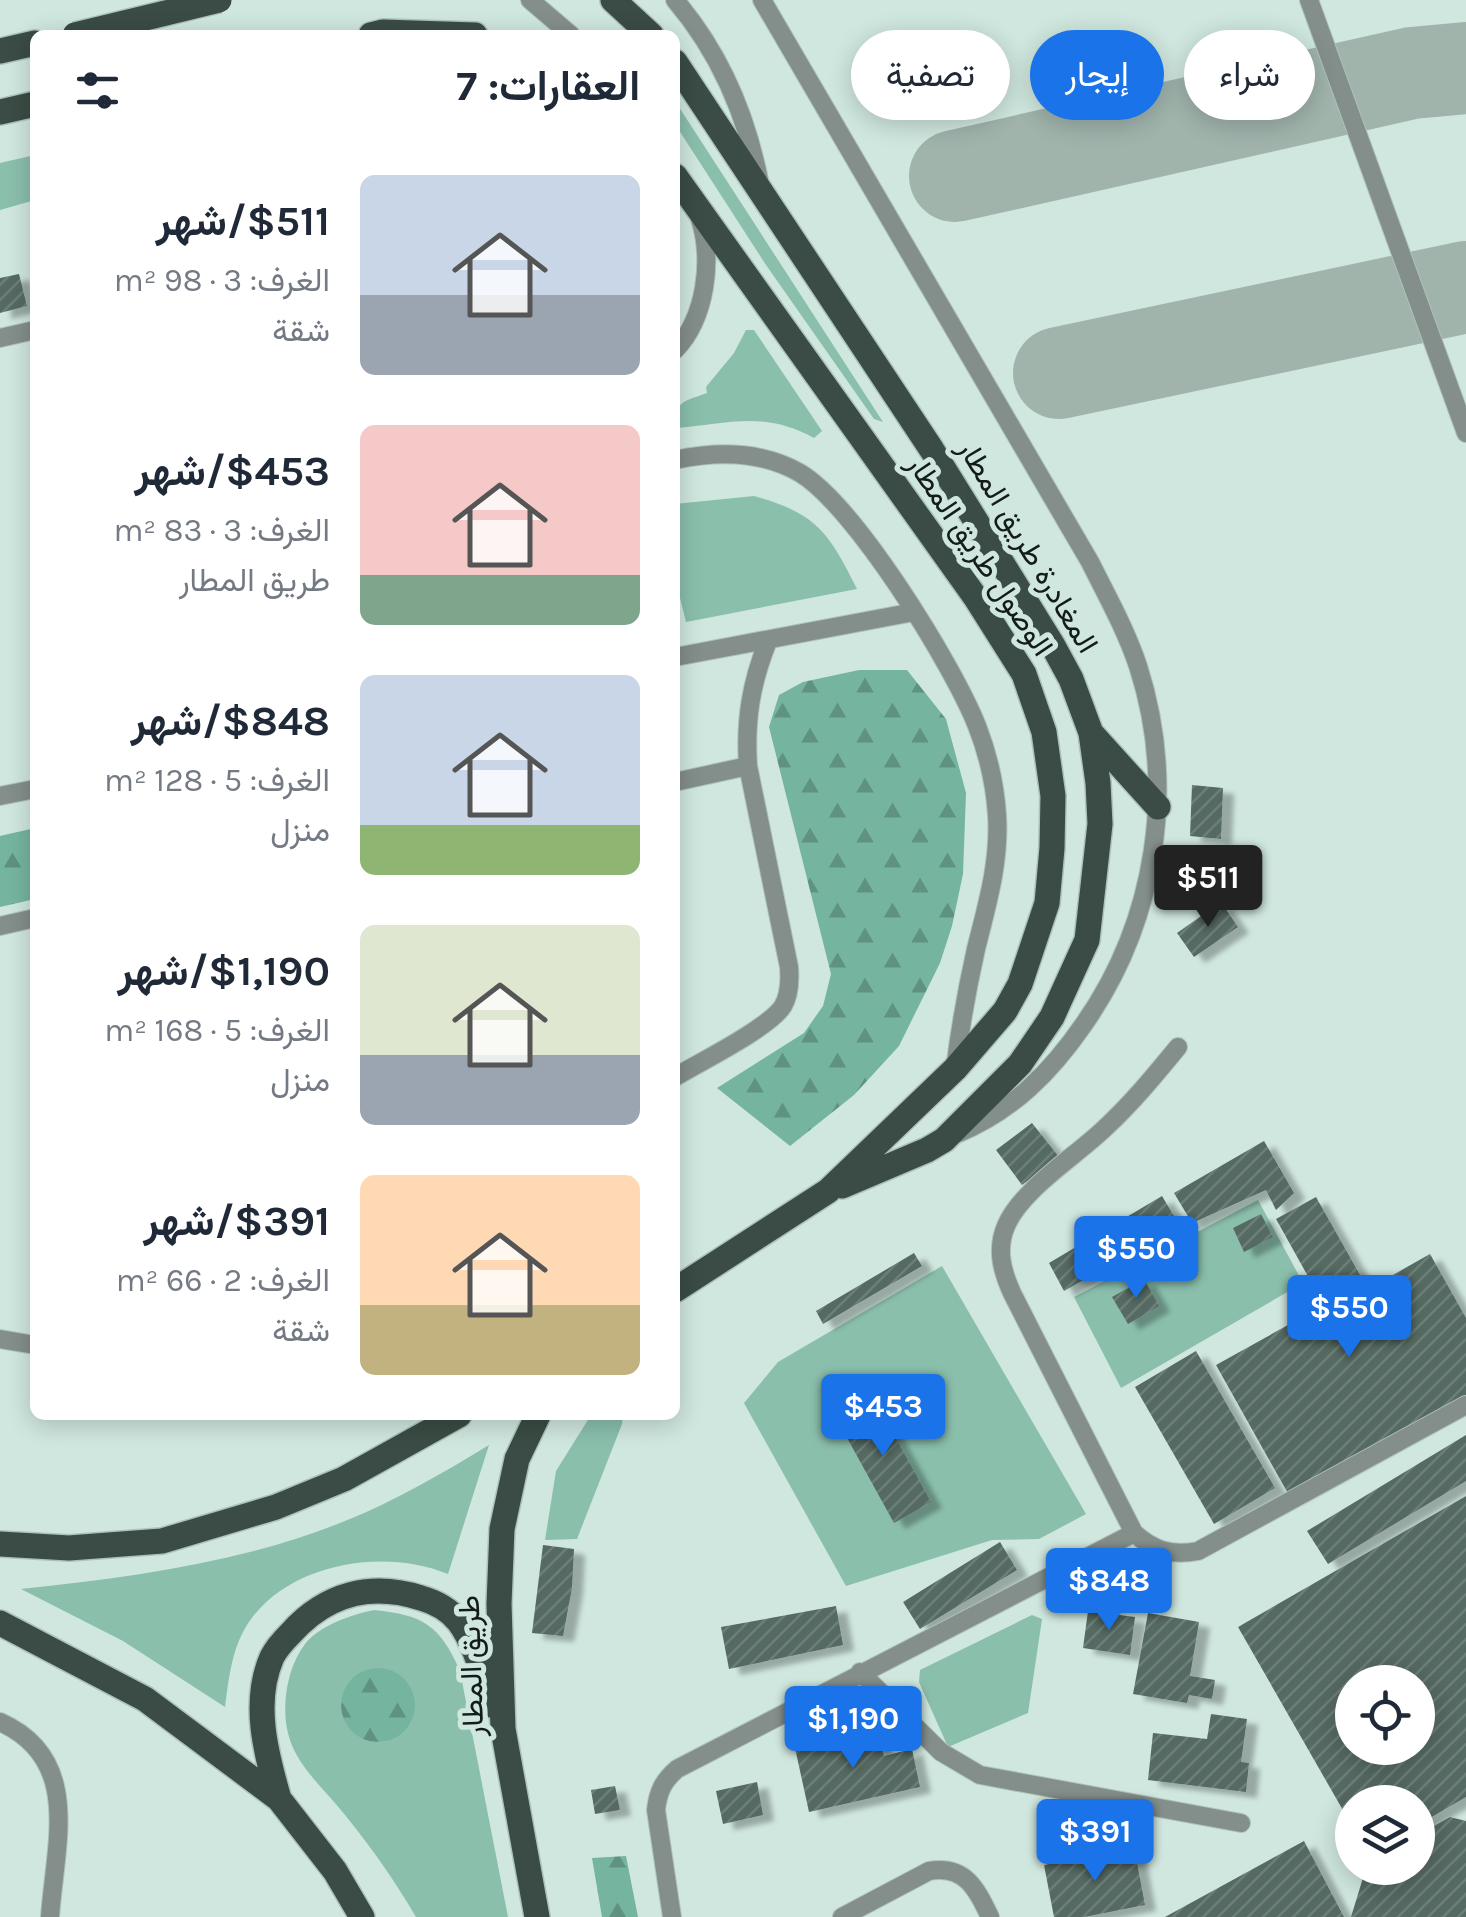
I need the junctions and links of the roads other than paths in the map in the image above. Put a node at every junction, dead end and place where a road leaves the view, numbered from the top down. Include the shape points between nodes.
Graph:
1 (220, 0) edge
2 (530, 0) edge
3 (613, 0) edge
4 (675, 0) edge
5 (762, 0) edge
6 (1309, 0) edge
7 (79, 30) edge
8 (95, 30) edge
9 (566, 30) edge
10 (646, 30) edge
11 (30, 42) edge
12 (0, 49) edge
13 (681, 68) edge
14 (30, 105) edge
15 (0, 112) edge
16 (680, 183) edge
17 (762, 190) junction
18 (694, 202) junction
19 (30, 331) edge
20 (0, 338) edge
21 (680, 343) edge
22 (1466, 433) edge
23 (680, 459) edge
24 (914, 612) junction
25 (768, 641) junction
26 (680, 656) edge
27 (1090, 733) junction
28 (748, 766) junction
29 (680, 781) edge
30 (30, 790) edge
31 (0, 796) edge
32 (1158, 807) junction
33 (30, 919) edge
34 (0, 926) edge
35 (1178, 1047) dead end
36 (955, 1070) junction
37 (680, 1075) edge
38 (944, 1140) junction
39 (828, 1191) junction
40 (680, 1287) edge
41 (0, 1340) edge
42 (30, 1344) edge
43 (1466, 1405) edge
44 (450, 1420) edge
45 (536, 1420) edge
46 (1134, 1533) junction
47 (0, 1544) edge
48 (0, 1622) edge
49 (860, 1672) junction
50 (0, 1722) edge
51 (502, 1729) junction
52 (278, 1798) junction
53 (1241, 1823) dead end
54 (50, 1917) edge
55 (362, 1917) edge
56 (537, 1917) edge
57 (672, 1917) edge
58 (842, 1917) edge
59 (990, 1917) edge

1 - 7 lane
1 - 8 main road, bridge
2 - 9 lane
3 - 10 main road
4 - 17 lane via 707,41 740,108
5 - 32 lane via 1114,611 1146,699
6 - 22 lane
11 - 12 main road
13 - 17 main road, المغادرة طريق المطار
14 - 15 main road
16 - 18 main road, الوصول طريق المطار
17 - 27 main road, المغادرة طريق المطار via 1052,644
18 - 21 lane via 706,274 694,322
18 - 36 main road, الوصول طريق المطار via 976,598 1024,674 1044,732 1052,796 1047,903 1020,984
19 - 20 lane
23 - 24 lane via 736,454 801,474 844,512
24 - 25 lane
24 - 36 lane via 977,726 997,815 996,862
25 - 26 lane
25 - 28 lane via 748,702
27 - 32 main road
27 - 38 main road, المغادرة طريق المطار via 1100,824 1087,940 1052,1017 1020,1064
28 - 29 lane
28 - 37 lane via 790,986 769,1020
30 - 31 lane
32 - 38 lane via 1139,914 1090,1015 1022,1096
33 - 34 lane
35 - 46 lane via 1109,1125 1015,1209 1000,1250 1002,1272
36 - 39 main road, الوصول طريق المطار
38 - 39 main road, المغادرة طريق المطار
39 - 40 main road
41 - 42 lane
43 - 46 lane via 1198,1551 1163,1552
44 - 47 main road via 344,1480 162,1541 69,1548
45 - 51 main road, طريق المطار via 517,1459 502,1529
46 - 49 lane
48 - 52 main road via 145,1699
49 - 53 lane via 941,1752 980,1775
49 - 57 lane via 665,1780 656,1810
50 - 54 lane via 25,1735 54,1771 59,1796
51 - 52 main road via 472,1646 448,1611 395,1590 348,1594 306,1615 272,1658 262,1719
51 - 56 main road, طريق المطار
52 - 55 main road
58 - 59 lane via 942,1869 967,1877

